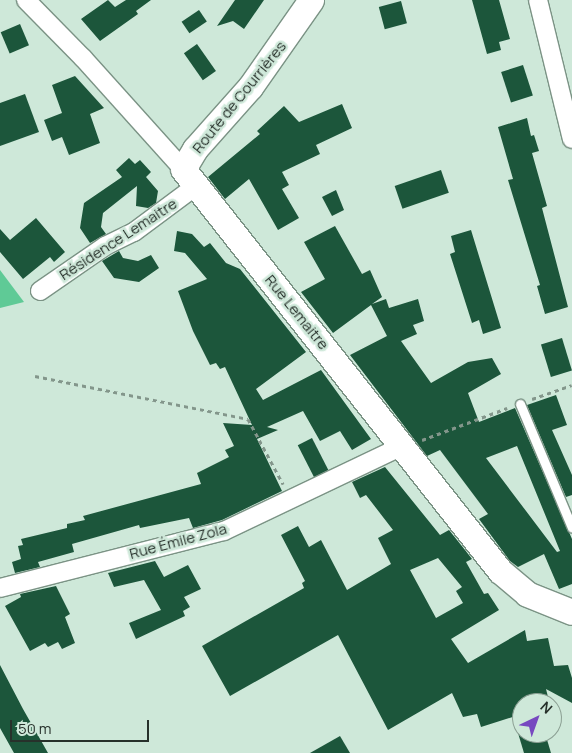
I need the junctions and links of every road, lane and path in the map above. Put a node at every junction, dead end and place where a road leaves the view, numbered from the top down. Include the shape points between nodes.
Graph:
1 (26, 0) edge
2 (310, 0) edge
3 (538, 0) edge
4 (572, 139) edge
5 (189, 178) junction
6 (40, 292) dead end
7 (35, 376) dead end
8 (572, 385) edge
9 (520, 404) junction
10 (402, 446) junction
11 (290, 499) junction
12 (572, 528) edge
13 (0, 588) edge
14 (572, 612) edge

1 - 5 street, Rue Lemaitre via 83,58
2 - 5 street, Route de Courrières via 250,87 195,149
3 - 4 street
5 - 6 street, Résidence Lemaitre via 134,232 105,246
5 - 10 street, Rue Lemaitre
7 - 11 path via 248,419
8 - 9 path
9 - 10 path
9 - 12 lane
10 - 11 street, Rue Émile Zola
10 - 14 street, Rue Lemaitre via 500,571 528,594
11 - 13 street, Rue Émile Zola via 224,531

